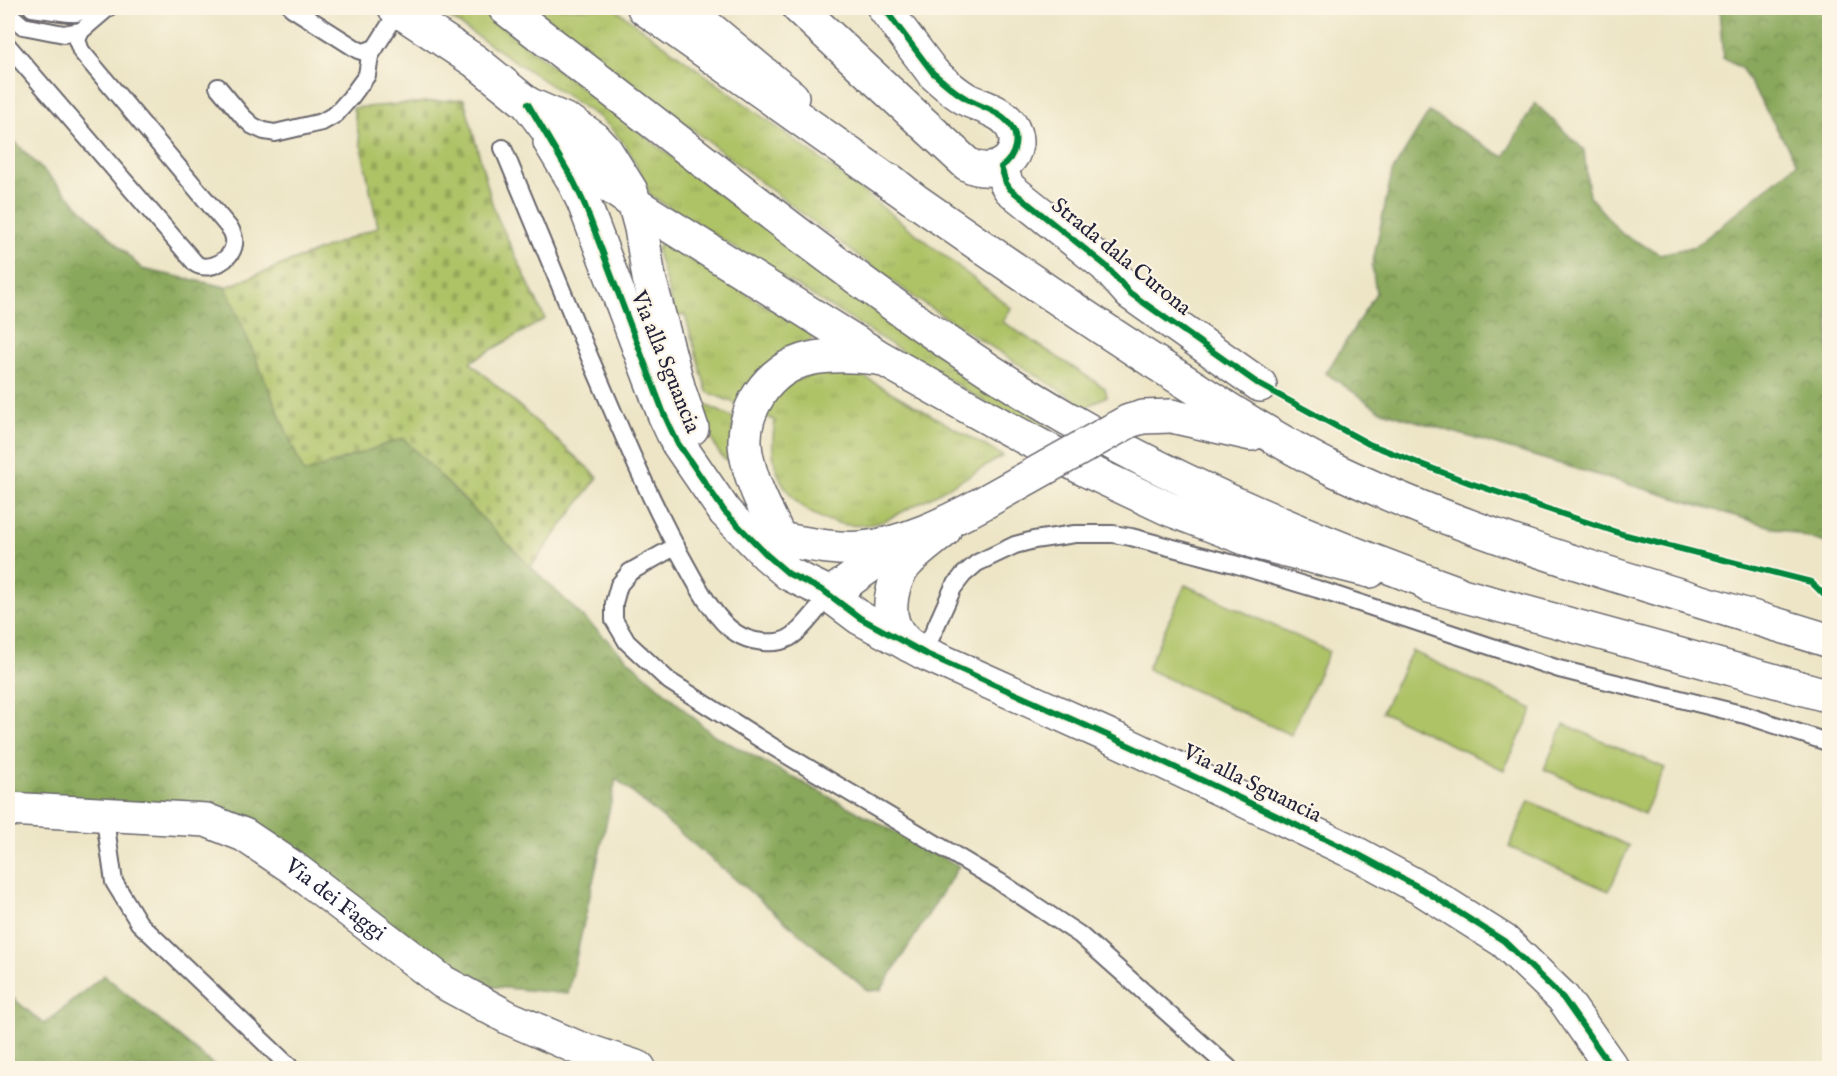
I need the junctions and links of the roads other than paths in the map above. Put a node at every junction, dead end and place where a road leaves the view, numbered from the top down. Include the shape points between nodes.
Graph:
1 (32, 8) edge
2 (86, 8) edge
3 (108, 8) edge
4 (292, 8) edge
5 (505, 8) edge
6 (644, 8) edge
7 (685, 8) edge
8 (799, 8) edge
9 (884, 8) edge
10 (397, 9) edge
11 (65, 10) edge
12 (8, 13) edge
13 (81, 31) junction
14 (8, 46) edge
15 (375, 48) junction
16 (218, 87) dead end
17 (528, 104) junction
18 (503, 148) dead end
19 (1000, 167) junction
20 (912, 198) junction
21 (635, 204) junction
22 (882, 358) junction
23 (1260, 385) dead end
24 (1279, 441) junction
25 (975, 508) junction
26 (912, 536) junction
27 (780, 539) junction
28 (676, 546) junction
29 (826, 593) junction
30 (1461, 594) junction
31 (1830, 641) edge
32 (917, 649) junction
33 (1830, 696) edge
34 (1830, 743) edge
35 (8, 809) edge
36 (104, 813) junction
37 (291, 1068) edge
38 (639, 1068) edge
39 (1229, 1068) edge
40 (1612, 1068) edge

1 - 11 lane
2 - 11 lane via 81,12
3 - 13 lane
4 - 15 lane via 358,50
5 - 30 main road via 857,278 990,370 1065,416 1206,491 1356,556
6 - 20 main road
7 - 20 main road
8 - 19 main road via 968,164 986,170
9 - 19 main road via 933,73 965,98 1008,122 1015,134 1015,150
10 - 15 lane
10 - 17 main road, Via alla Sguancia
12 - 13 lane via 30,28 64,34
13 - 14 lane via 77,40 81,51 231,230 235,243 232,251 215,266 196,264
15 - 16 lane via 367,75 336,114 322,122 275,133 264,131 243,117
17 - 21 main road via 558,144 581,166
17 - 29 main road, Via alla Sguancia via 584,203 676,442 710,492 746,534 789,574
18 - 28 lane via 633,460
19 - 23 main road, Strada dala Curona via 1010,189 1105,266 1130,293
20 - 24 main road via 1049,294
21 - 22 main road
21 - 27 main road via 649,278 694,434 724,484
22 - 27 main road via 807,359 779,373 757,398 749,416 745,451
22 - 30 main road via 1086,470 1169,509 1258,543
24 - 25 main road, bridge via 1172,416 1143,417 1129,421
24 - 31 main road via 1338,471 1462,523
25 - 26 main road
25 - 32 main road via 907,563 899,574 892,594 892,616 896,630
26 - 27 main road via 860,548
26 - 29 main road
27 - 29 main road
28 - 29 lane via 726,626 749,639 776,642 789,638 818,610
28 - 39 lane via 630,572 619,585 614,620 627,642 669,681 1000,882 1080,935
29 - 32 main road, Via alla Sguancia via 860,618
30 - 33 main road
32 - 34 lane via 953,588 977,563 1035,540 1113,534 1245,567 1559,669 1745,715
32 - 40 main road, Via alla Sguancia via 1109,736 1422,889 1504,941 1563,998
35 - 36 main road, Via dei Faggi
36 - 37 lane via 114,882 139,923
36 - 38 main road, Via dei Faggi via 206,820 244,835 442,982 509,1018 576,1047

